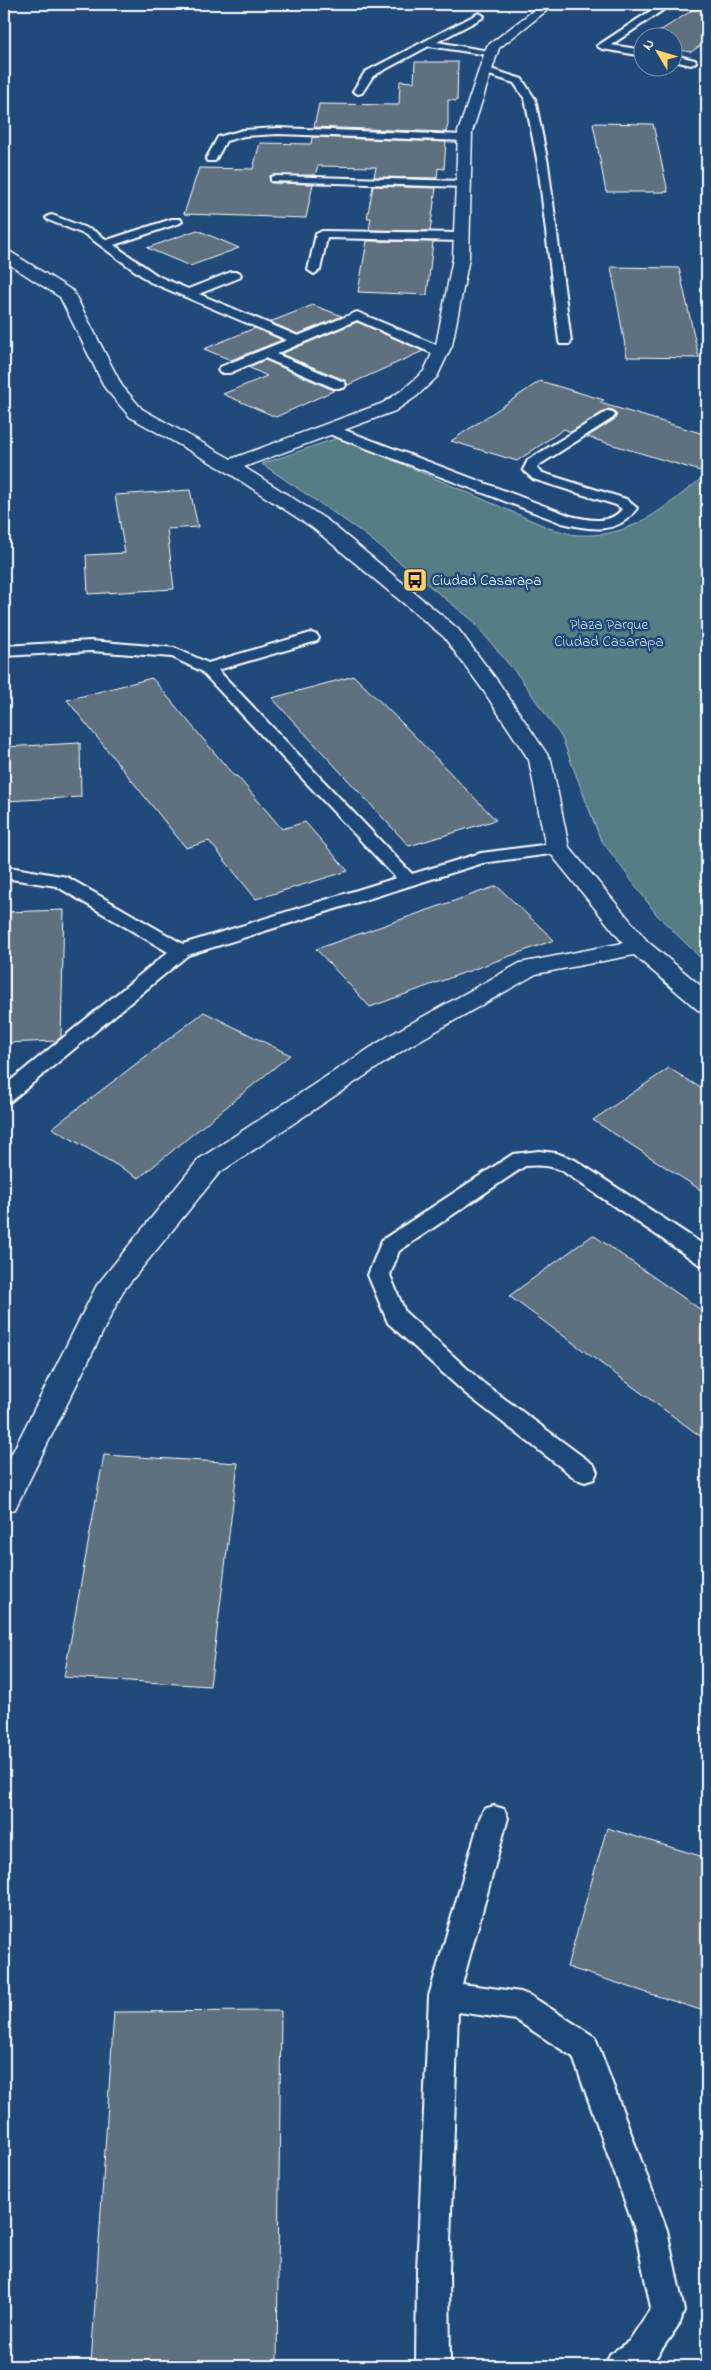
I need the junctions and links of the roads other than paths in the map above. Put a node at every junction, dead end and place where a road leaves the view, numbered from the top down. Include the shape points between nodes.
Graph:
1 (550, 4) edge
2 (667, 4) edge
3 (479, 16) dead end
4 (427, 43) junction
5 (634, 51) edge
6 (491, 54) junction
7 (684, 60) edge
8 (691, 62) dead end
9 (484, 70) junction
10 (358, 90) dead end
11 (465, 138) junction
12 (210, 159) dead end
13 (275, 179) dead end
14 (464, 184) junction
15 (52, 218) dead end
16 (176, 221) dead end
17 (462, 237) junction
18 (106, 244) junction
19 (4, 254) edge
20 (314, 270) dead end
21 (234, 275) dead end
22 (189, 293) junction
23 (297, 340) junction
24 (565, 341) dead end
25 (441, 352) junction
26 (265, 354) junction
27 (225, 370) dead end
28 (339, 385) dead end
29 (608, 415) dead end
30 (329, 429) junction
31 (230, 466) junction
32 (311, 638) dead end
33 (4, 651) edge
34 (206, 668) junction
35 (558, 848) junction
36 (4, 873) edge
37 (409, 881) junction
38 (639, 947) junction
39 (182, 951) junction
40 (707, 1004) edge
41 (4, 1096) edge
42 (707, 1258) edge
43 (585, 1472) dead end
44 (4, 1500) edge
45 (494, 1818) dead end
46 (444, 1996) junction
47 (433, 2366) edge
48 (622, 2366) edge

1 - 6 street via 493,46
2 - 5 lane via 602,46
3 - 4 lane
4 - 6 lane
4 - 10 lane via 369,74
6 - 9 street
7 - 8 lane
9 - 11 street
9 - 24 lane via 518,81 530,99 543,164
11 - 12 lane via 278,131 243,133 222,139
11 - 14 street
13 - 14 lane
14 - 17 street
15 - 18 lane via 90,233
16 - 18 lane
17 - 20 lane via 322,234
17 - 25 street via 461,258
18 - 22 lane via 154,279
19 - 31 street via 67,294 114,388 136,413
21 - 22 lane
22 - 23 lane
23 - 25 lane via 357,316
23 - 26 lane
25 - 30 street via 431,373 411,392 389,407
26 - 27 lane
26 - 28 lane
29 - 30 lane via 533,463 530,470 538,476 621,502 630,508 620,519 592,525 566,520
30 - 31 street
31 - 35 street via 320,524 450,632 492,686 540,760
32 - 34 lane
33 - 34 lane via 101,646 175,653
34 - 37 lane
35 - 37 lane via 481,858
35 - 38 street
36 - 39 lane via 61,880
37 - 39 lane
38 - 40 street
38 - 44 street via 529,968 399,1042 209,1166 111,1285
39 - 41 lane
42 - 43 lane via 568,1165 553,1158 538,1157 520,1159 390,1246 379,1276 396,1317 474,1388
45 - 46 lane
46 - 47 lane via 433,2271
46 - 48 lane via 521,2006 584,2047 651,2230 668,2310 641,2353

